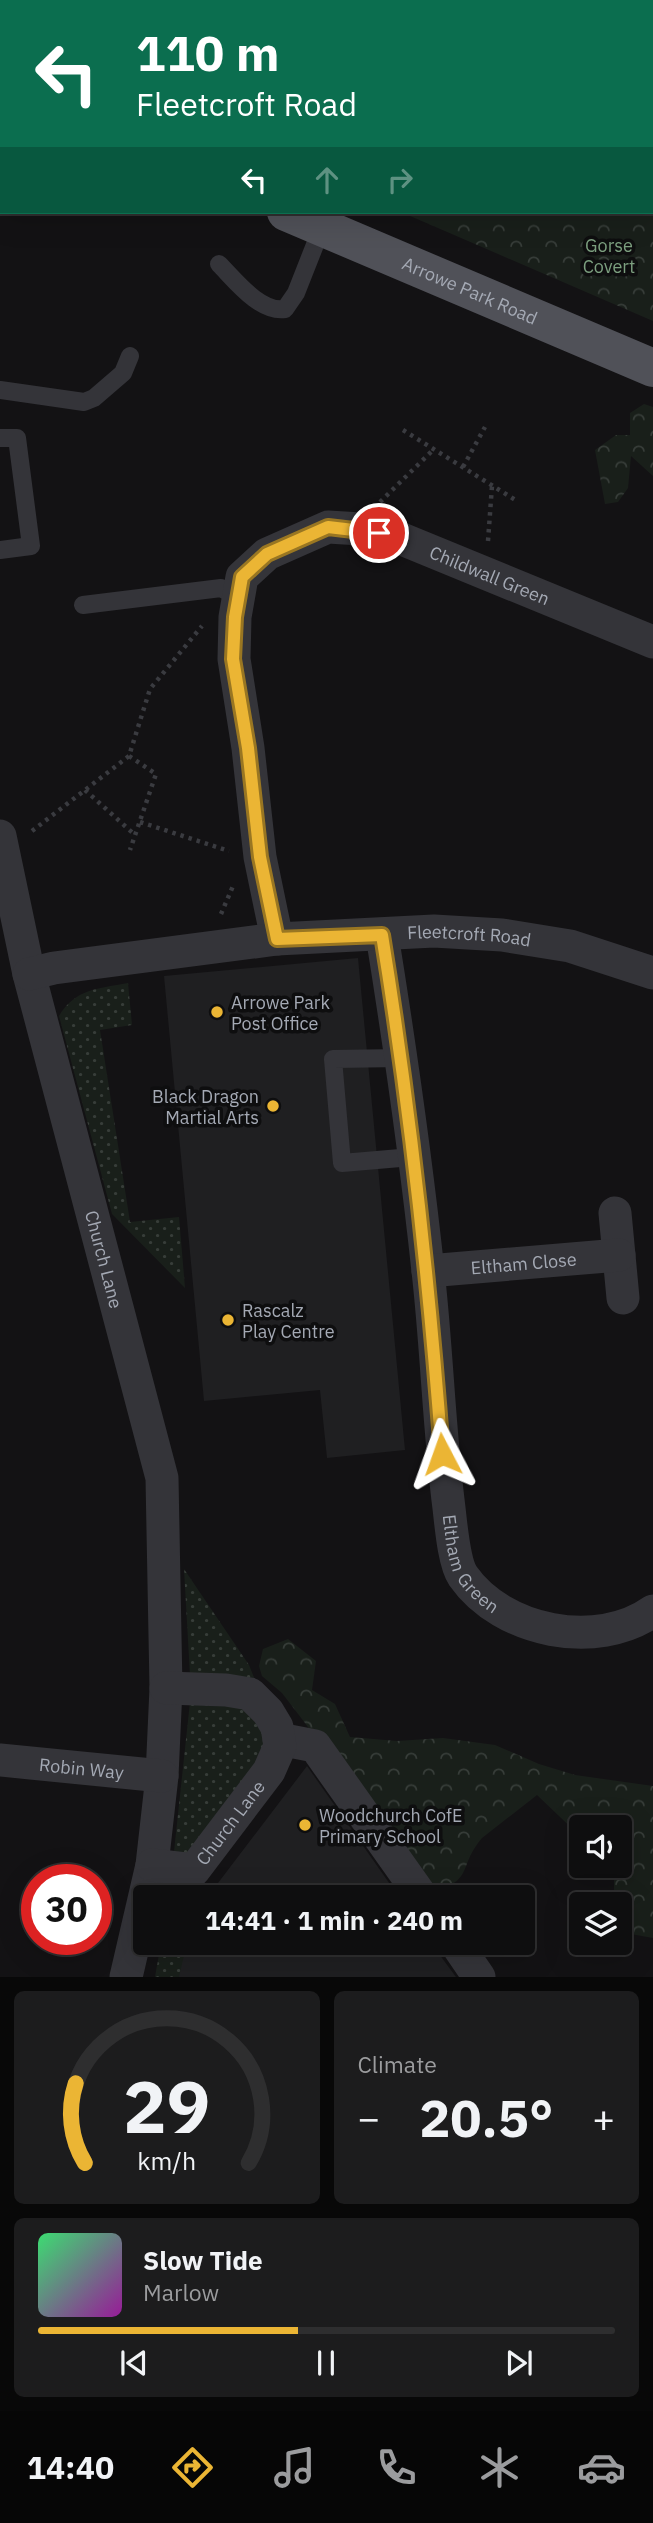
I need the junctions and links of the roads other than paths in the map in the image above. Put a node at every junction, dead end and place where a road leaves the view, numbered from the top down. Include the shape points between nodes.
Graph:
1 (290, 214) edge
2 (322, 228) junction
3 (219, 264) dead end
4 (130, 356) dead end
5 (653, 368) edge
6 (0, 390) edge
7 (0, 438) edge
8 (0, 550) edge
9 (234, 595) junction
10 (83, 605) dead end
11 (653, 642) edge
12 (15, 834) edge
13 (382, 935) junction
14 (277, 939) junction
15 (653, 973) edge
16 (29, 974) junction
17 (402, 1058) junction
18 (412, 1157) junction
19 (615, 1213) dead end
20 (620, 1255) junction
21 (428, 1271) junction
22 (623, 1298) dead end
23 (653, 1611) edge
24 (166, 1688) junction
25 (279, 1739) junction
26 (0, 1760) edge
27 (162, 1776) junction
28 (152, 1865) junction
29 (413, 1885) edge
30 (464, 1955) edge
31 (126, 1977) edge
32 (479, 1977) edge

1 - 2 main road, Arrowe Park Road
2 - 3 lane via 285,309 257,299
2 - 5 main road, Arrowe Park Road
4 - 6 lane via 123,373 84,402
7 - 8 lane via 16,438 31,546
9 - 10 lane via 221,588
9 - 11 street, Childwall Green via 242,577 267,554 328,527 352,528 397,537
9 - 14 street, Childwall Green via 233,659 248,748 253,857
12 - 16 street, Church Lane
13 - 14 street, Fleetcroft Road
13 - 15 street, Fleetcroft Road via 435,931 502,935 570,946
13 - 17 street, Eltham Green
14 - 16 street, Fleetcroft Road
16 - 24 street, Church Lane via 162,1478
17 - 18 street, Eltham Green
17 - 18 lane via 333,1059 342,1163
18 - 21 street, Eltham Green
19 - 20 street
20 - 21 street, Eltham Close
20 - 22 street
21 - 23 street, Eltham Green via 442,1454 462,1574 499,1610 553,1631 609,1629
24 - 25 street via 250,1694 268,1712
24 - 27 street, Church Lane
25 - 28 street, Church Lane via 269,1771 194,1870
25 - 29 street via 314,1746
26 - 27 street, Robin Way
27 - 28 street, Church Lane
28 - 31 street, Church Lane
30 - 32 street

